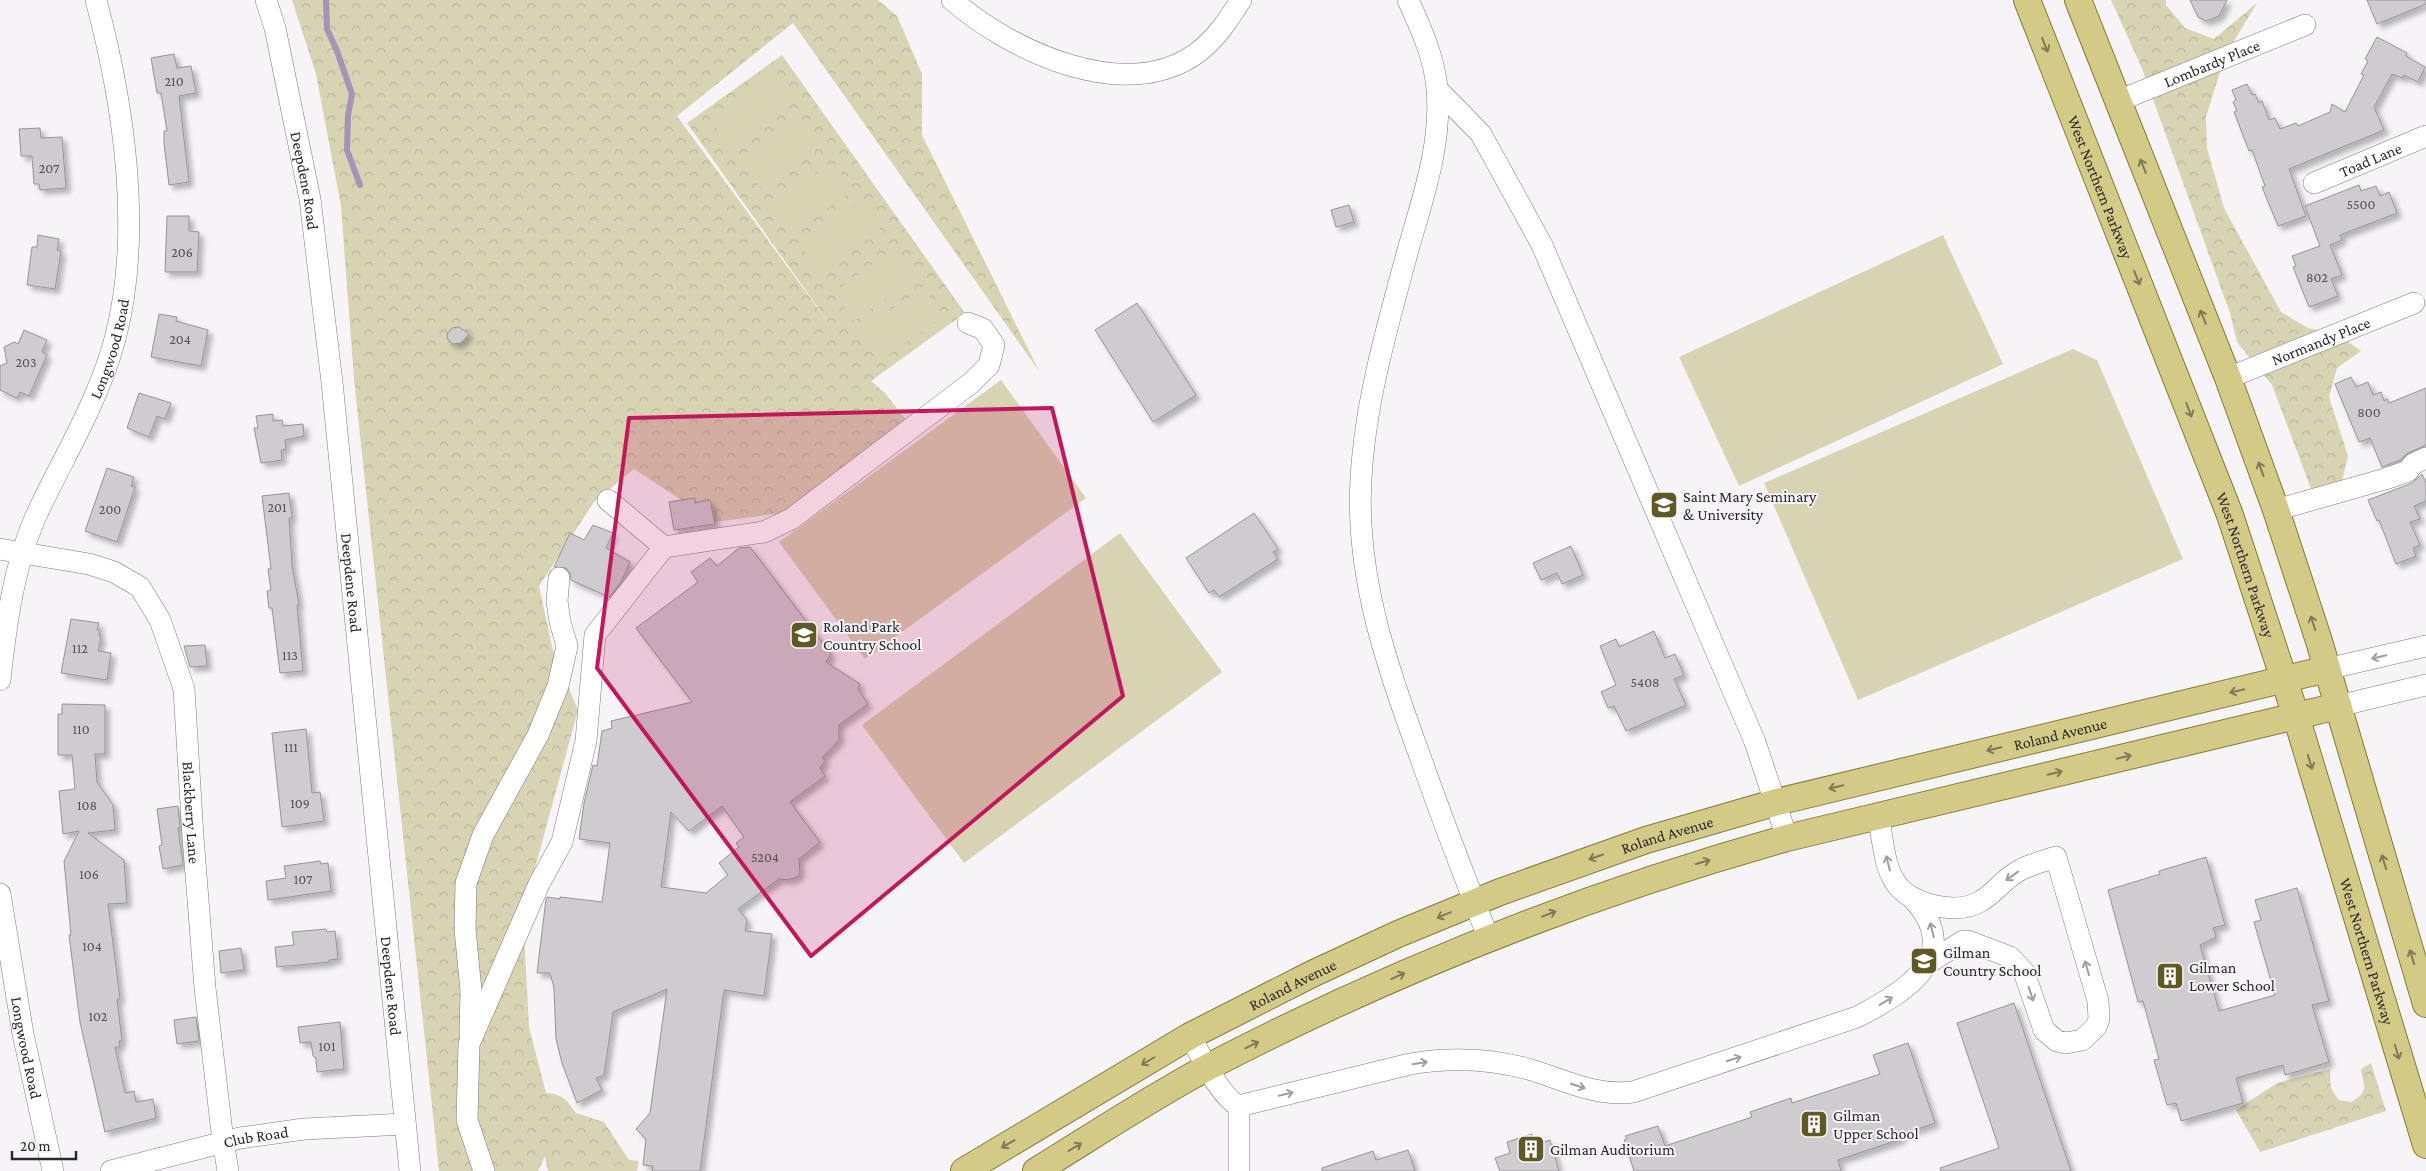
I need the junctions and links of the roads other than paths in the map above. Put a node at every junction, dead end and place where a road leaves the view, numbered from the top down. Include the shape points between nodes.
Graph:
1 (96, 0) edge
2 (266, 0) edge
3 (952, 0) edge
4 (1241, 0) edge
5 (1408, 0) edge
6 (2027, 0) edge
7 (2078, 0) edge
8 (2306, 25) dead end
9 (1437, 89) junction
10 (2118, 101) junction
11 (2426, 136) edge
12 (2314, 183) dead end
13 (2414, 303) dead end
14 (968, 324) dead end
15 (2228, 378) junction
16 (2426, 458) edge
17 (608, 500) dead end
18 (2276, 510) junction
19 (664, 548) junction
20 (0, 549) edge
21 (23, 551) junction
22 (559, 578) dead end
23 (595, 645) junction
24 (568, 646) junction
25 (2426, 646) edge
26 (2327, 669) junction
27 (0, 680) edge
28 (2284, 680) junction
29 (2426, 685) edge
30 (2338, 706) junction
31 (2296, 716) junction
32 (1777, 802) junction
33 (1878, 815) junction
34 (1787, 838) junction
35 (0, 894) edge
36 (1914, 900) junction
37 (1474, 902) junction
38 (1488, 937) junction
39 (1927, 964) junction
40 (2426, 1004) edge
41 (1190, 1036) junction
42 (470, 1044) junction
43 (1208, 1068) junction
44 (1239, 1106) junction
45 (404, 1124) junction
46 (223, 1141) junction
47 (2426, 1145) edge
48 (53, 1171) edge
49 (110, 1171) edge
50 (228, 1171) edge
51 (410, 1171) edge
52 (484, 1171) edge
53 (964, 1171) edge
54 (1036, 1171) edge
55 (1239, 1171) edge

1 - 21 street, Longwood Road via 114,76 124,155 128,256 124,291 115,340 95,396 35,519
2 - 45 street, Deepdene Road via 275,28 310,199 332,382
3 - 4 street via 982,22 1044,55 1072,67 1122,76 1176,64 1197,53 1228,21
5 - 9 street via 1421,28
6 -> 28 main road, West Northern Parkway via 2230,515
7 - 10 main road
8 - 10 street, Lombardy Place
9 - 32 street via 1481,134 1542,245 1755,742
9 - 37 street via 1435,145 1429,180 1391,312 1367,426 1361,479 1361,535 1370,596 1383,649
15 -> 10 main road
11 - 12 street, Toad Lane
13 - 15 street, Normandy Place
14 - 19 street via 984,329 994,345 989,365 971,383 791,519 764,532
18 -> 15 main road
16 - 18 street via 2413,464 2408,471 2385,479
17 - 19 street
26 -> 18 main road
19 - 23 street via 595,635
20 - 21 street, Blackberry Lane
21 - 27 street, Longwood Road via 14,585
21 - 46 street, Blackberry Lane via 89,564 114,572 140,587 160,620 181,680 205,978
22 - 24 street via 557,600
23 - 24 street
23 - 42 street via 586,740 562,842 539,884
24 - 42 street via 558,686 538,735 483,835 466,883
25 -> 26 street, Roland Avenue
26 - 28 main road, Roland Avenue
26 - 30 main road
28 - 31 main road, West Northern Parkway
28 -> 32 main road, Roland Avenue
29 - 30 street
30 - 31 main road
40 -> 30 main road
33 -> 31 main road
31 -> 47 main road, West Northern Parkway
32 - 34 street
32 -> 37 main road, Roland Avenue via 1646,840
33 - 34 main road
36 -> 33 street via 1901,891 1891,875
38 -> 34 main road via 1644,880
35 - 48 street, Longwood Road via 23,1034
39 -> 36 street via 1934,950 1933,934 1929,919
39 -> 36 street via 1958,943 1968,941 2015,961 2024,972 2044,1030 2057,1041 2082,1040 2096,1027 2099,1019 2098,1001 2056,857 2022,869 1972,906 1948,908
37 - 38 street
37 -> 41 main road, Roland Avenue via 1312,974
43 -> 38 main road via 1372,987
44 -> 39 street via 1410,1064 1463,1058 1528,1069 1605,1093 1633,1092 1857,1017 1891,998
41 - 43 street
41 -> 53 main road, Roland Avenue
42 - 52 street via 467,1120
43 - 44 street via 1228,1098
54 -> 43 main road
44 - 55 street
45 - 46 street, Club Road via 304,1129
45 - 51 street, Deepdene Road
46 - 49 street, Club Road
46 - 50 street, Blackberry Lane

